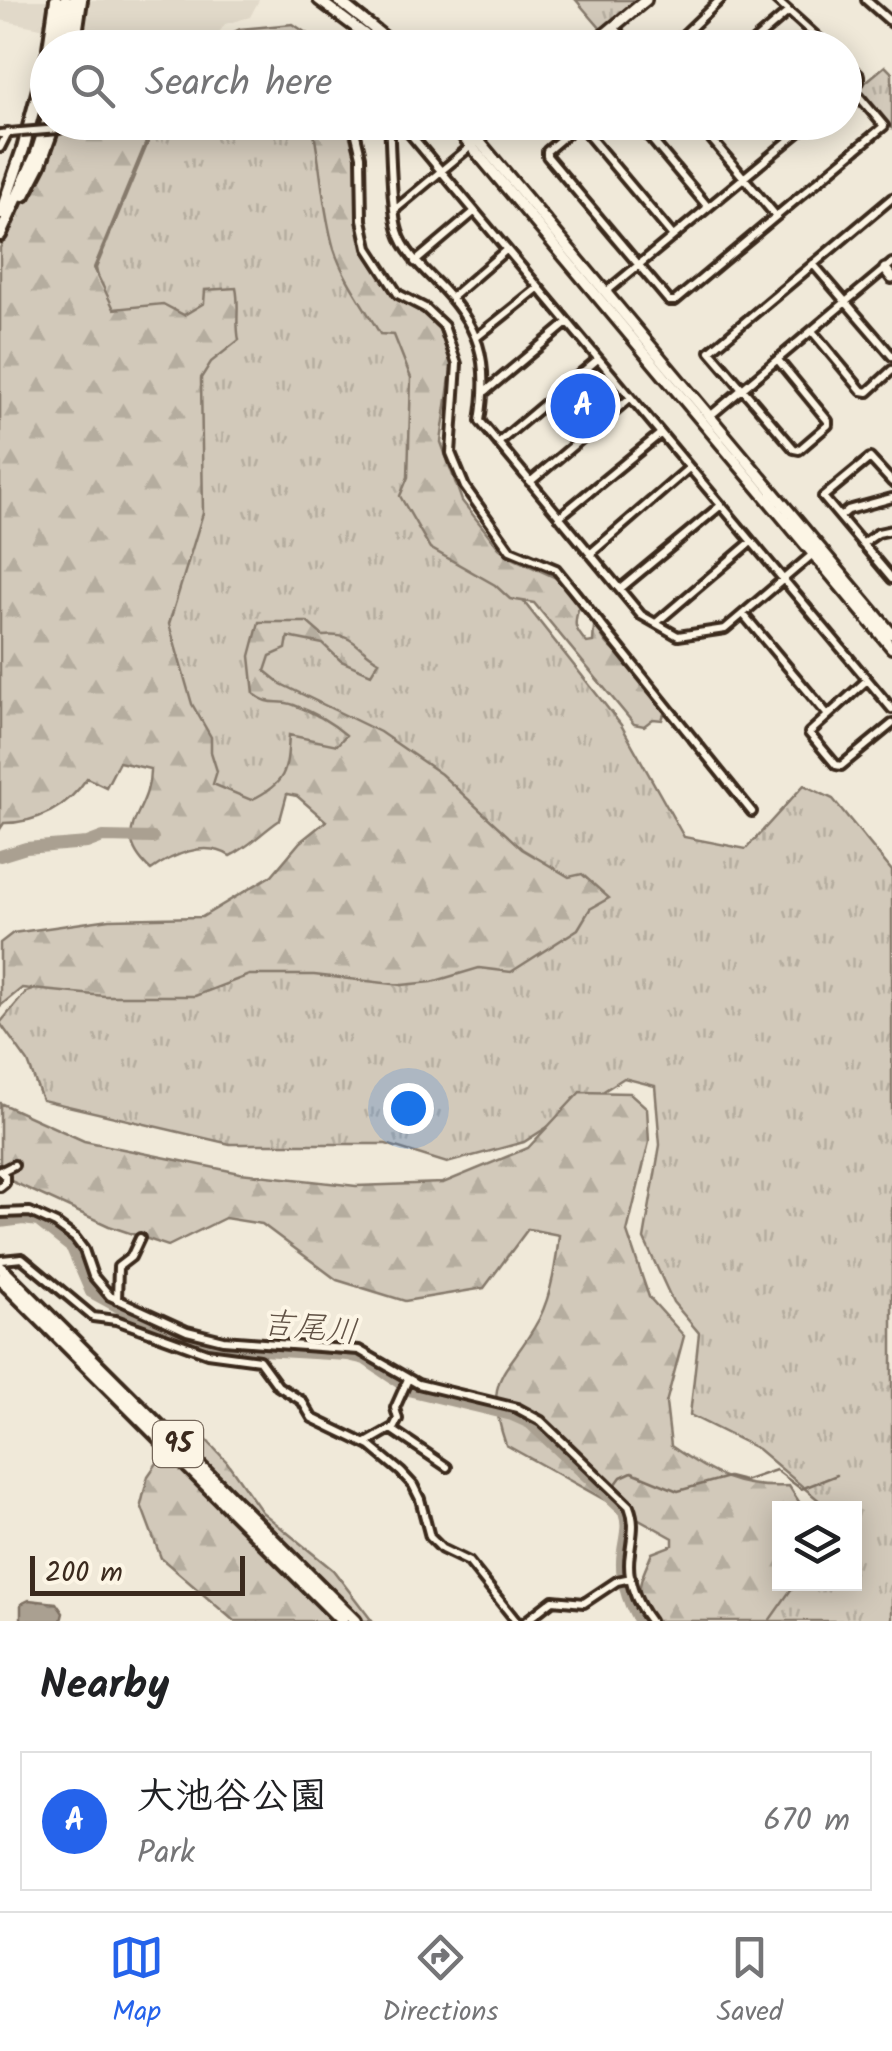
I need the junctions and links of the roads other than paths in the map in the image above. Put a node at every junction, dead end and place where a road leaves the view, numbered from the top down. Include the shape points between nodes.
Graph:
1 (56, 0) edge
2 (69, 0) edge
3 (81, 0) edge
4 (319, 0) edge
5 (338, 0) edge
6 (646, 0) edge
7 (720, 0) edge
8 (776, 0) edge
9 (872, 2) edge
10 (788, 12) junction
11 (892, 24) edge
12 (614, 27) junction
13 (52, 30) edge
14 (62, 30) edge
15 (67, 30) edge
16 (77, 30) edge
17 (360, 30) edge
18 (376, 30) edge
19 (610, 30) edge
20 (617, 30) edge
21 (689, 30) edge
22 (767, 30) edge
23 (808, 30) edge
24 (862, 100) edge
25 (30, 123) edge
26 (30, 130) edge
27 (4, 133) edge
28 (32, 140) edge
29 (41, 140) edge
30 (51, 140) edge
31 (357, 140) edge
32 (390, 140) edge
33 (415, 140) edge
34 (471, 140) edge
35 (472, 140) edge
36 (477, 140) edge
37 (560, 140) edge
38 (594, 140) edge
39 (652, 140) edge
40 (789, 140) edge
41 (713, 141) edge
42 (474, 143) junction
43 (0, 148) edge
44 (441, 172) junction
45 (744, 178) junction
46 (892, 198) edge
47 (708, 207) junction
48 (396, 208) junction
49 (474, 212) junction
50 (4, 214) edge
51 (776, 216) junction
52 (0, 235) edge
53 (673, 236) junction
54 (506, 250) junction
55 (415, 262) junction
56 (813, 264) junction
57 (638, 266) junction
58 (890, 270) edge
59 (538, 288) junction
60 (606, 292) junction
61 (452, 297) junction
62 (846, 302) junction
63 (567, 323) junction
64 (812, 331) junction
65 (477, 337) junction
66 (892, 356) edge
67 (598, 359) junction
68 (778, 360) junction
69 (892, 370) edge
70 (743, 389) junction
71 (485, 392) junction
72 (630, 398) junction
73 (709, 417) junction
74 (660, 434) junction
75 (498, 444) junction
76 (689, 468) junction
77 (530, 482) junction
78 (892, 482) edge
79 (892, 498) edge
80 (720, 506) junction
81 (559, 517) junction
82 (840, 517) junction
83 (892, 530) edge
84 (751, 542) junction
85 (862, 544) junction
86 (590, 554) junction
87 (813, 554) junction
88 (890, 573) edge
89 (783, 581) junction
90 (620, 589) junction
91 (744, 615) junction
92 (656, 623) junction
93 (892, 634) edge
94 (892, 648) edge
95 (866, 680) junction
96 (892, 709) edge
97 (827, 714) junction
98 (892, 724) edge
99 (752, 812) dead end
100 (14, 1165) dead end
101 (1, 1170) edge
102 (0, 1188) edge
103 (0, 1214) edge
104 (140, 1238) dead end
105 (1, 1264) edge
106 (0, 1279) edge
107 (118, 1300) junction
108 (262, 1344) junction
109 (260, 1358) junction
110 (408, 1379) junction
111 (391, 1429) junction
112 (365, 1443) junction
113 (447, 1466) dead end
114 (629, 1579) junction
115 (342, 1621) edge
116 (355, 1621) edge
117 (516, 1621) edge
118 (526, 1621) edge
119 (650, 1621) edge

1 - 13 main road
2 - 14 main road
2 - 15 main road
3 - 16 main road
4 - 17 street
5 - 18 street
6 - 12 street
7 - 21 street
8 - 10 street
9 - 11 street
10 - 22 street
10 - 23 street
12 - 19 street
12 - 20 street
24 - 51 street via 884,126
25 - 50 main road
26 - 27 street, bridge
27 - 43 street
28 - 50 main road
29 - 50 main road
30 - 50 main road via 31,184
31 - 99 street via 368,248 398,294 444,326 457,364 450,453 465,487 510,550 556,569
32 - 48 street
33 - 44 street
34 - 42 street
35 - 42 street
36 - 42 street
37 - 57 street via 547,156
38 - 53 street
39 - 47 street
40 - 45 street
41 - 45 street
42 - 44 street
42 - 60 street
42 - 87 street
44 - 48 street
44 - 49 street
45 - 47 street
45 - 51 street
46 - 56 street
47 - 53 street
48 - 55 street via 398,231
49 - 54 street
49 - 55 street
50 - 52 main road
51 - 57 street via 675,301
53 - 57 street
54 - 59 street
54 - 61 street
55 - 61 street
56 - 62 street
56 - 70 street via 710,351
57 - 60 street
58 - 62 street
59 - 63 street
59 - 65 street
60 - 73 street
61 - 65 street
62 - 64 street
62 - 66 street
63 - 67 street
63 - 71 street
64 - 68 street
64 - 69 street via 862,391
65 - 71 street
67 - 72 street
67 - 75 street
68 - 70 street
68 - 70 street via 828,420 799,450
70 - 73 street
71 - 75 street via 480,421
72 - 74 street
72 - 77 street
73 - 93 street
74 - 76 street
74 - 81 street
75 - 77 street
76 - 80 street
76 - 86 street
77 - 81 street
78 - 82 street via 870,458 823,497
79 - 82 street
80 - 84 street
80 - 90 street
81 - 86 street
82 - 85 street
83 - 85 street
84 - 89 street
84 - 92 street
85 - 88 street
86 - 90 street
87 - 89 street
87 - 94 street
89 - 91 street
89 - 95 street
90 - 92 street
91 - 92 street via 724,629 683,637
91 - 97 street
95 - 96 street
95 - 97 street
97 - 98 street via 809,733 841,766
100 - 101 street
101 - 102 street
103 - 107 street via 30,1212 56,1224 84,1250 100,1288
104 - 107 street via 118,1268
105 - 109 street via 22,1258 93,1317 206,1353
105 - 116 main road, 95
106 - 115 main road, 95
107 - 108 street via 187,1331
108 - 109 street
108 - 110 street via 359,1350
109 - 112 street via 312,1418
110 - 111 street
110 - 114 street via 517,1408 541,1421 629,1506
111 - 112 street
111 - 113 street
112 - 117 street via 413,1485 430,1538 468,1562
114 - 118 street via 584,1602 553,1600
114 - 119 street

